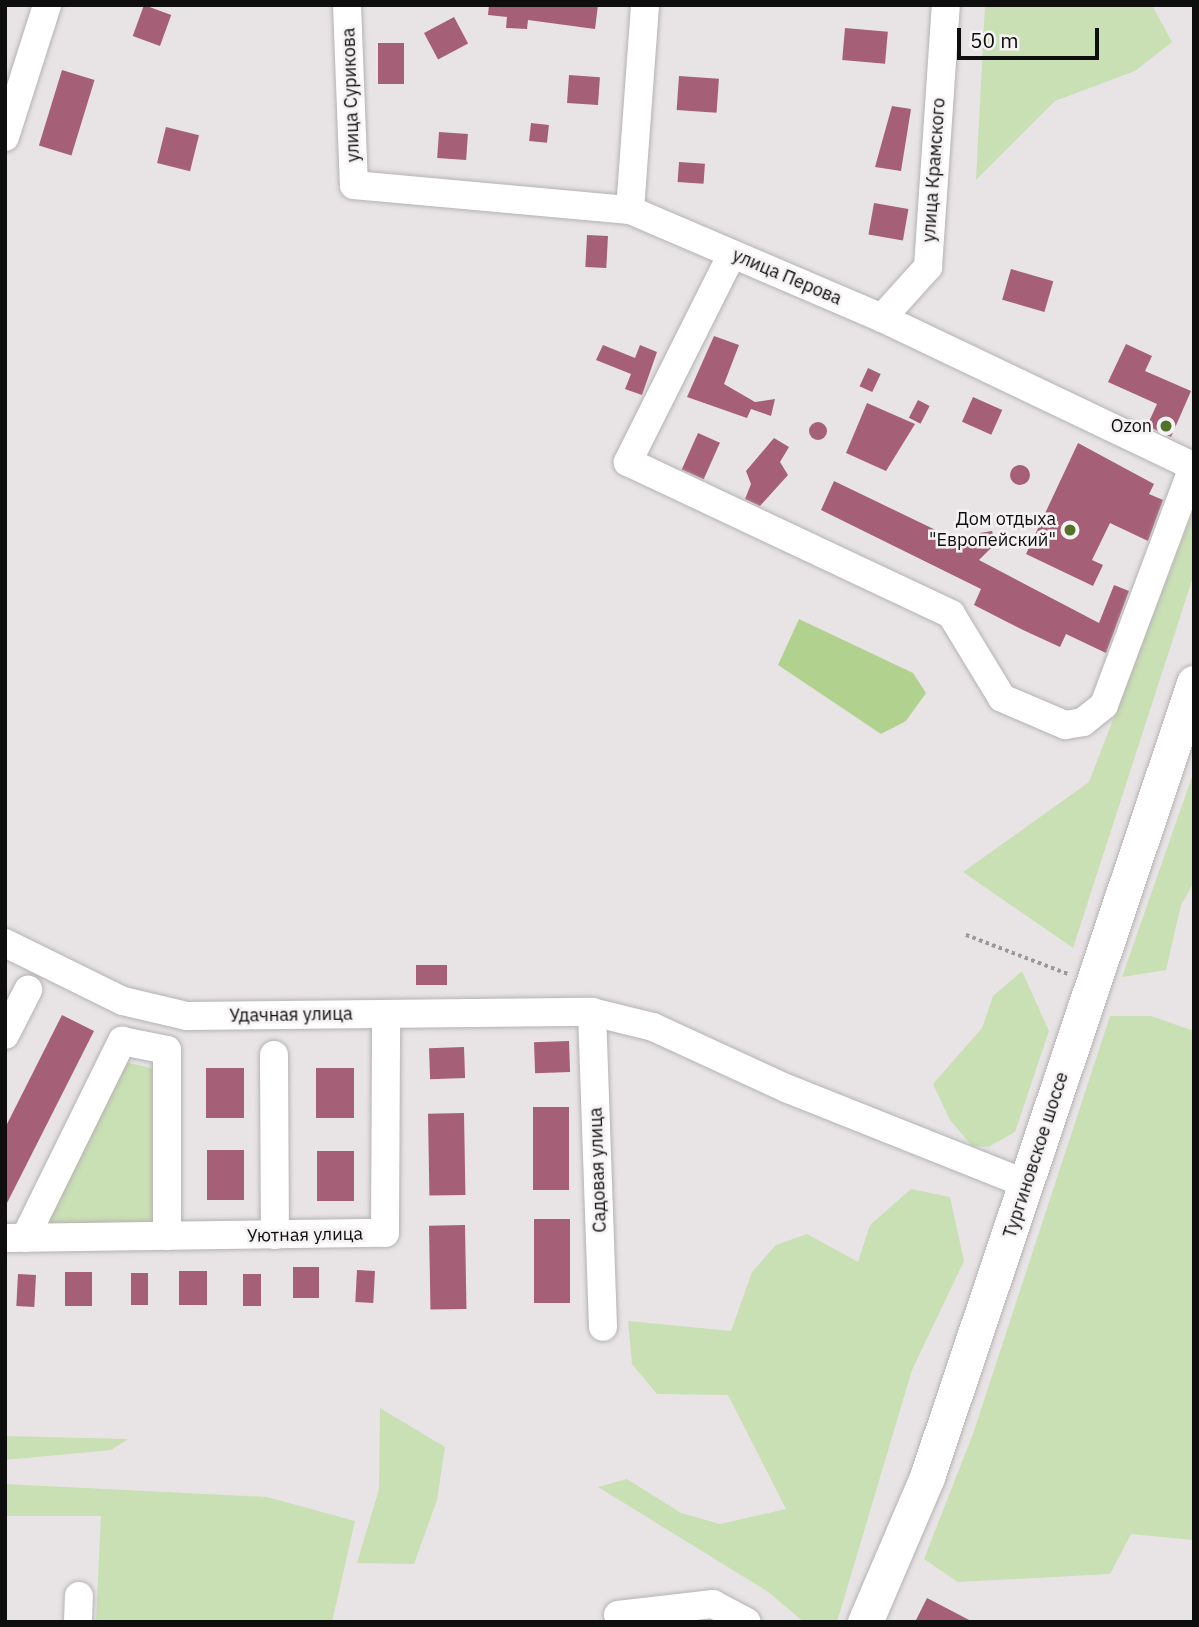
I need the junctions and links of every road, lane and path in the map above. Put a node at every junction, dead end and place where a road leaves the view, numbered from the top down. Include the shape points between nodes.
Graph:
1 (47, 5) edge
2 (347, 5) edge
3 (646, 5) edge
4 (946, 5) edge
5 (5, 137) edge
6 (354, 185) joint
7 (630, 210) junction
8 (732, 254) junction
9 (882, 318) junction
10 (1193, 467) edge
11 (1194, 683) edge
12 (966, 935) dead end
13 (5, 943) edge
14 (1093, 984) junction
15 (28, 990) dead end
16 (593, 1012) junction
17 (386, 1014) junction
18 (5, 1035) edge
19 (274, 1055) dead end
20 (1027, 1184) junction
21 (275, 1235) junction
22 (167, 1237) junction
23 (15, 1238) edge
24 (603, 1327) dead end
25 (618, 1615) dead end
26 (747, 1622) edge
27 (865, 1622) edge

1 - 5 street
2 - 6 street, улица Сурикова
3 - 7 street
4 - 9 street, улица Крамского via 928,268
6 - 7 street, улица Перова
7 - 8 street, улица Перова
8 - 9 street, улица Перова
8 - 10 street via 628,462 951,614 1002,698 1065,725 1083,722 1104,705
9 - 10 street, улица Перова
11 - 14 main road, Тургиновское шоссе
12 - 14 path
13 - 17 street, Удачная улица via 158,1012
14 - 20 main road, Тургиновское шоссе
15 - 18 street
16 - 17 street, Удачная улица
16 - 20 street, Удачная улица via 653,1027 788,1089
16 - 24 street, Садовая улица
17 - 21 street, Уютная улица via 387,1230
19 - 21 street
20 - 27 main road, Тургиновское шоссе via 927,1477
21 - 22 street, Уютная улица
22 - 23 street, Уютная улица
22 - 23 street via 167,1050 122,1041
25 - 26 street via 713,1604

